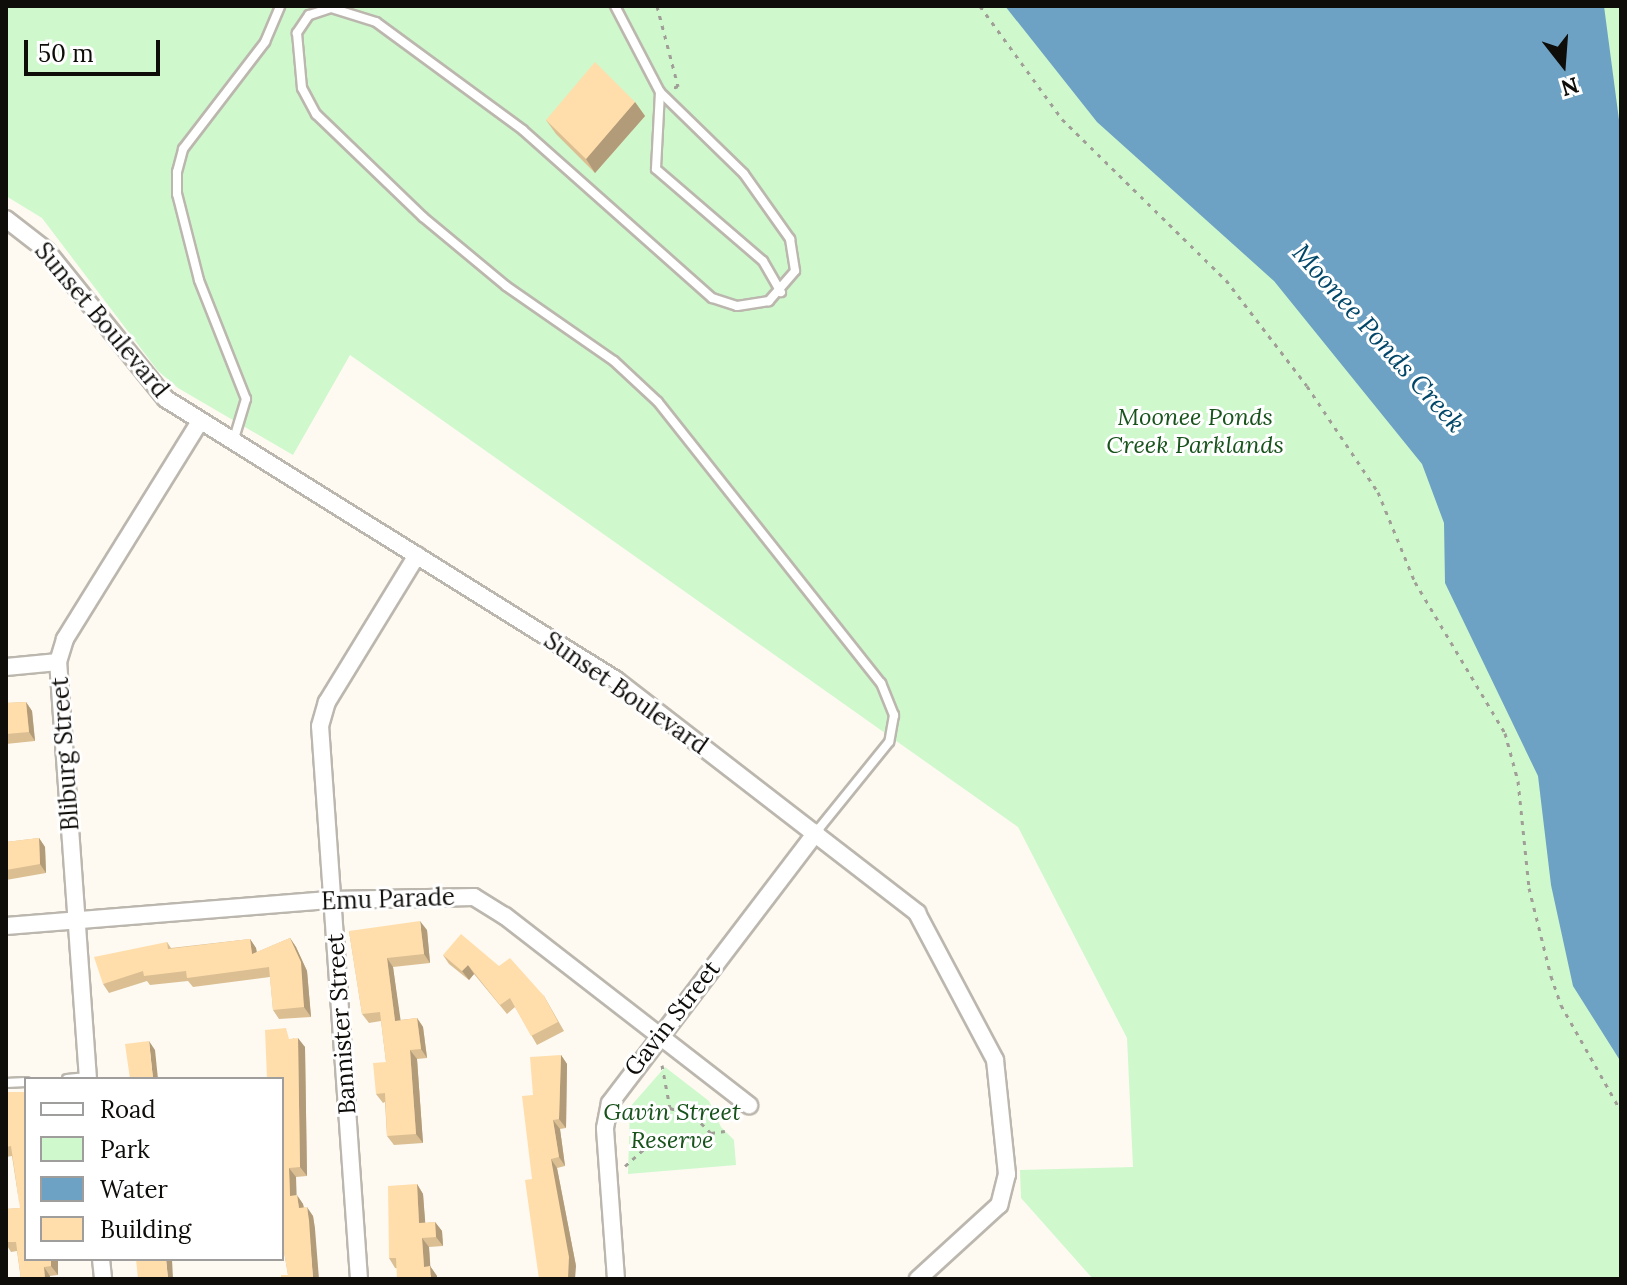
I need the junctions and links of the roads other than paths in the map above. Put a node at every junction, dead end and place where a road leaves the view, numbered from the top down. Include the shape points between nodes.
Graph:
1 (280, 6) edge
2 (615, 6) edge
3 (663, 95) junction
4 (6, 219) edge
5 (781, 292) junction
6 (200, 421) junction
7 (233, 442) junction
8 (417, 555) junction
9 (58, 662) junction
10 (6, 667) edge
11 (816, 833) junction
12 (332, 900) junction
13 (77, 920) junction
14 (6, 926) edge
15 (658, 1035) junction
16 (88, 1077) edge
17 (749, 1105) dead end
18 (359, 1279) edge
19 (616, 1279) edge
20 (918, 1279) edge

1 - 7 lane via 265,42 183,149 177,172 177,194 199,280 246,399
2 - 3 lane
3 - 5 lane via 779,217 796,258
3 - 5 lane via 656,169 763,261
4 - 6 street, Sunset Boulevard via 46,250 152,386
5 - 11 lane via 754,306 712,298 523,130 376,22 331,8 309,15 297,33 302,88 316,114 423,217 506,286 614,361 658,402 881,683 894,715 889,742
6 - 7 street, Sunset Boulevard
6 - 9 street, Bliburg Street via 65,639
7 - 8 street, Sunset Boulevard
8 - 11 street, Sunset Boulevard via 640,697
8 - 12 street, Bannister Street via 322,716
9 - 10 street
9 - 13 street, Bliburg Street
11 - 15 street, Gavin Street
11 - 20 street, Sunset Boulevard via 917,913 998,1071 1007,1174 1003,1198
12 - 13 street, Emu Parade
12 - 15 street, Emu Parade via 474,897
12 - 18 street, Bannister Street
13 - 14 street, Emu Parade
13 - 16 street, Bliburg Street
15 - 17 street, Emu Parade
15 - 19 street, Gavin Street via 617,1088 606,1114

